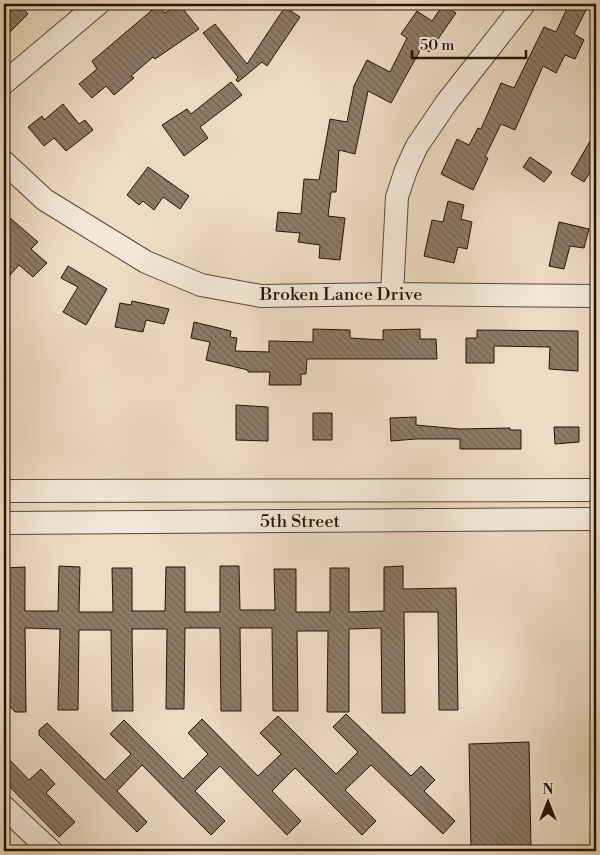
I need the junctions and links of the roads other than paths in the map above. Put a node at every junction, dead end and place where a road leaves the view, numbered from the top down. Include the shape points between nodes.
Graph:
1 (98, 4) edge
2 (524, 4) edge
3 (4, 83) edge
4 (4, 162) edge
5 (392, 294) junction
6 (596, 296) edge
7 (596, 490) edge
8 (4, 491) edge
9 (596, 519) edge
10 (4, 523) edge
11 (4, 807) edge
12 (51, 851) edge

1 - 3 street
2 - 5 street via 447,102 417,146 406,170 397,197
4 - 5 street, Broken Lance Drive via 45,200 146,262 200,285 261,296
5 - 6 street, Broken Lance Drive
7 - 8 street, 5th Street
9 - 10 street, 5th Street
11 - 12 street

